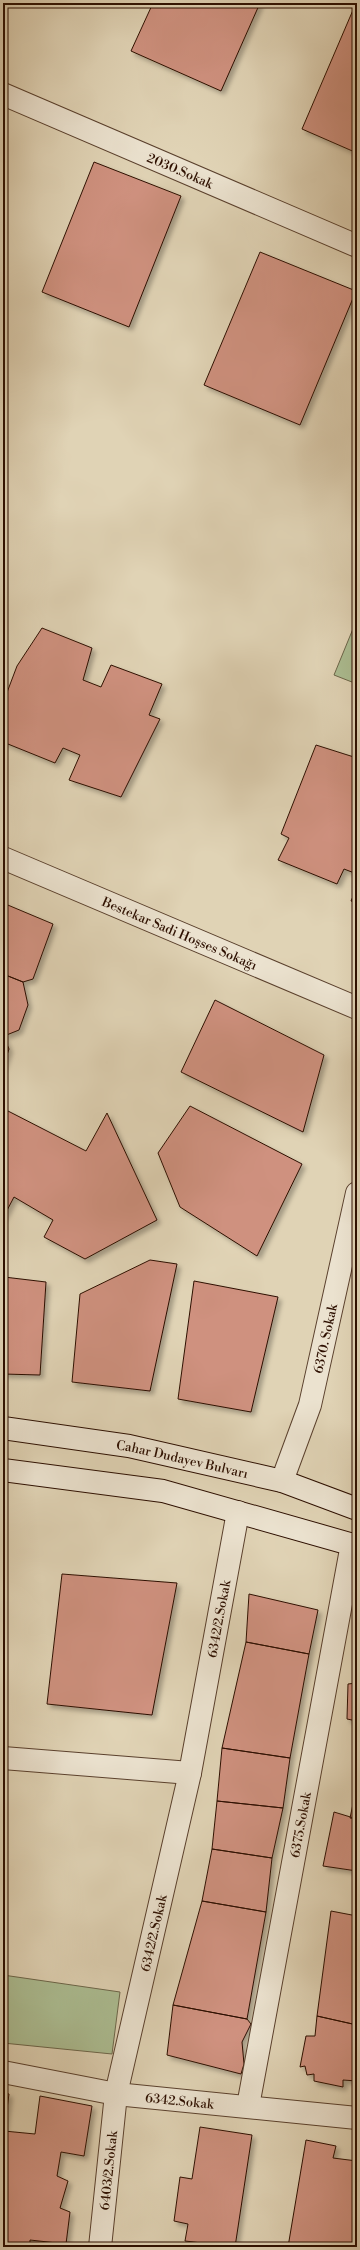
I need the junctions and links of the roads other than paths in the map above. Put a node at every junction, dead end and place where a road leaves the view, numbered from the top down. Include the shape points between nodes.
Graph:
1 (3, 94) edge
2 (357, 246) edge
3 (3, 858) edge
4 (357, 1008) edge
5 (357, 1193) edge
6 (3, 1428) edge
7 (3, 1470) edge
8 (282, 1480) junction
9 (357, 1509) edge
10 (238, 1512) junction
11 (355, 1545) edge
12 (3, 1758) edge
13 (190, 1773) junction
14 (3, 2072) edge
15 (116, 2094) junction
16 (248, 2106) junction
17 (357, 2118) edge
18 (100, 2247) edge

1 - 2 street, 2030.Sokak
3 - 4 street, Bestekar Sadi Hoşses Sokağı
5 - 8 street, 6370. Sokak via 310,1405
6 - 8 street, Cahar Dudayev Bulvarı via 129,1446
7 - 10 street via 163,1491
8 - 9 street, Cahar Dudayev Bulvarı
10 - 11 street
10 - 13 street, 6342/2.Sokak
11 - 16 street, 6375.Sokak
12 - 13 street
13 - 15 street, 6342/2.Sokak
14 - 15 street, 6342.Sokak
15 - 16 street, 6342.Sokak
15 - 18 street, 6403/2.Sokak
16 - 17 street, 6342.Sokak

